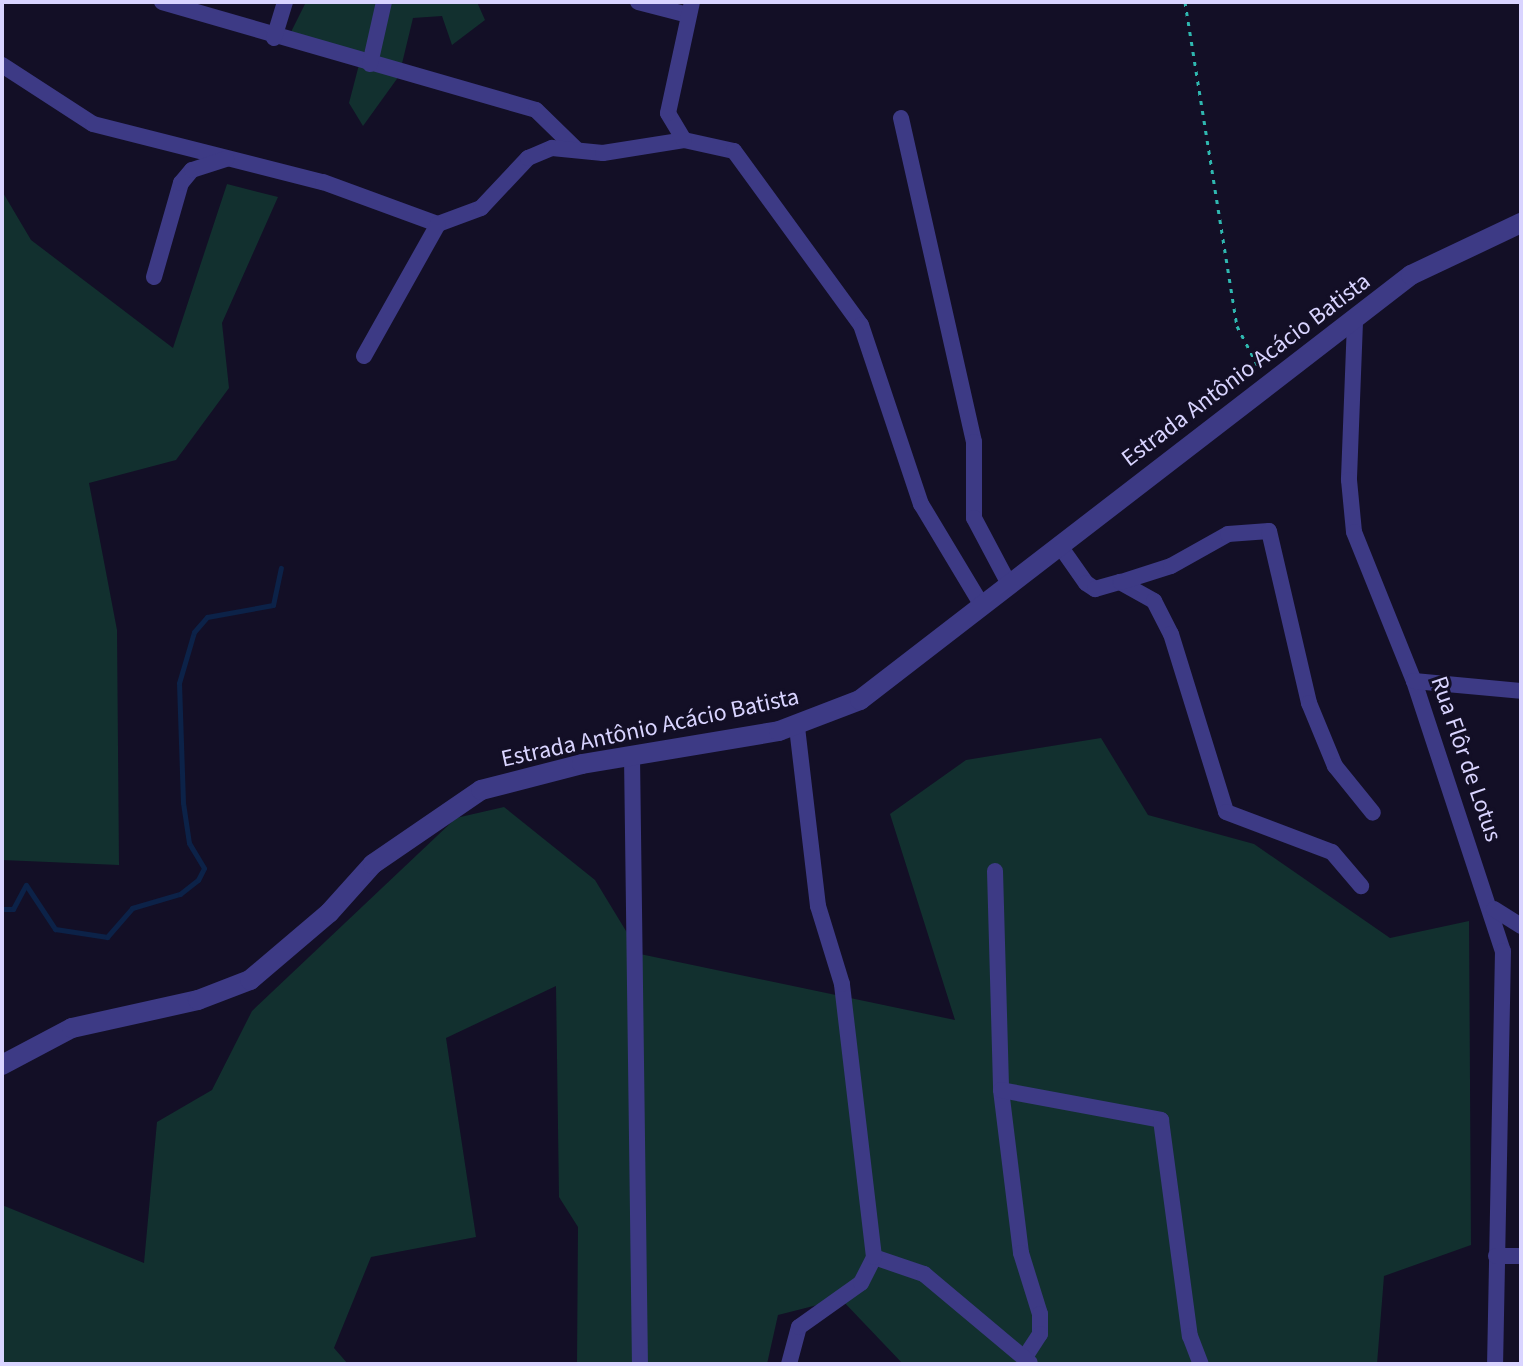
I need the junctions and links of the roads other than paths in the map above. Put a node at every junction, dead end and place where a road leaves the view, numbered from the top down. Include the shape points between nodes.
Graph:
1 (162, 2) edge
2 (285, 2) edge
3 (384, 2) edge
4 (638, 2) edge
5 (690, 9) edge
6 (274, 38) junction
7 (370, 64) junction
8 (2, 65) edge
9 (901, 118) dead end
10 (684, 140) junction
11 (577, 150) junction
12 (226, 159) junction
13 (1521, 223) edge
14 (438, 224) junction
15 (154, 277) dead end
16 (1355, 322) junction
17 (364, 356) dead end
18 (1060, 546) junction
19 (1120, 582) junction
20 (1010, 586) junction
21 (983, 607) junction
22 (1414, 681) junction
23 (1521, 691) edge
24 (797, 727) junction
25 (632, 756) junction
26 (1373, 813) dead end
27 (995, 871) dead end
28 (1361, 886) dead end
29 (1494, 909) junction
30 (1521, 926) edge
31 (2, 1065) edge
32 (1001, 1090) junction
33 (1496, 1256) junction
34 (1521, 1256) edge
35 (874, 1257) junction
36 (1028, 1361) edge
37 (640, 1364) edge
38 (789, 1364) edge
39 (1201, 1364) edge
40 (1495, 1364) edge

1 - 6 street
2 - 6 street
3 - 7 street
4 - 5 street
5 - 10 street via 668,113
6 - 7 street
7 - 11 street via 536,110
8 - 12 street via 93,124
9 - 20 street via 974,442 974,518
10 - 11 street via 634,151
10 - 21 street via 720,143 748,164 861,325 921,504
11 - 14 street via 552,148 528,158 481,208
12 - 14 street via 323,182
12 - 15 street via 192,170 181,183
13 - 16 street, Estrada Antônio Acácio Batista via 1455,249
14 - 17 street
16 - 18 street, Estrada Antônio Acácio Batista via 1268,379
16 - 22 street, Rua Flôr de Lotus via 1349,480 1354,532
18 - 19 street via 1086,583
18 - 20 street, Estrada Antônio Acácio Batista
19 - 26 street via 1171,566 1228,534 1269,531 1309,703 1335,766
19 - 28 street via 1154,601 1171,634 1226,812 1332,852
20 - 21 street, Estrada Antônio Acácio Batista
21 - 24 street, Estrada Antônio Acácio Batista via 879,688
22 - 23 street
22 - 29 street, Rua Flôr de Lotus
24 - 25 street, Estrada Antônio Acácio Batista
24 - 35 street via 818,906 842,984
25 - 31 street, Estrada Antônio Acácio Batista via 462,799 373,864 329,913 250,980 198,1000 72,1028
25 - 37 street
27 - 32 street
29 - 30 street
29 - 33 street, Rua Flôr de Lotus via 1505,996
32 - 36 street via 1021,1253 1040,1314 1040,1334
32 - 39 street via 1081,1099 1161,1120 1190,1336
33 - 34 street
33 - 40 street, Rua Flôr de Lotus
35 - 36 street via 924,1274
35 - 38 street via 861,1283 799,1327

